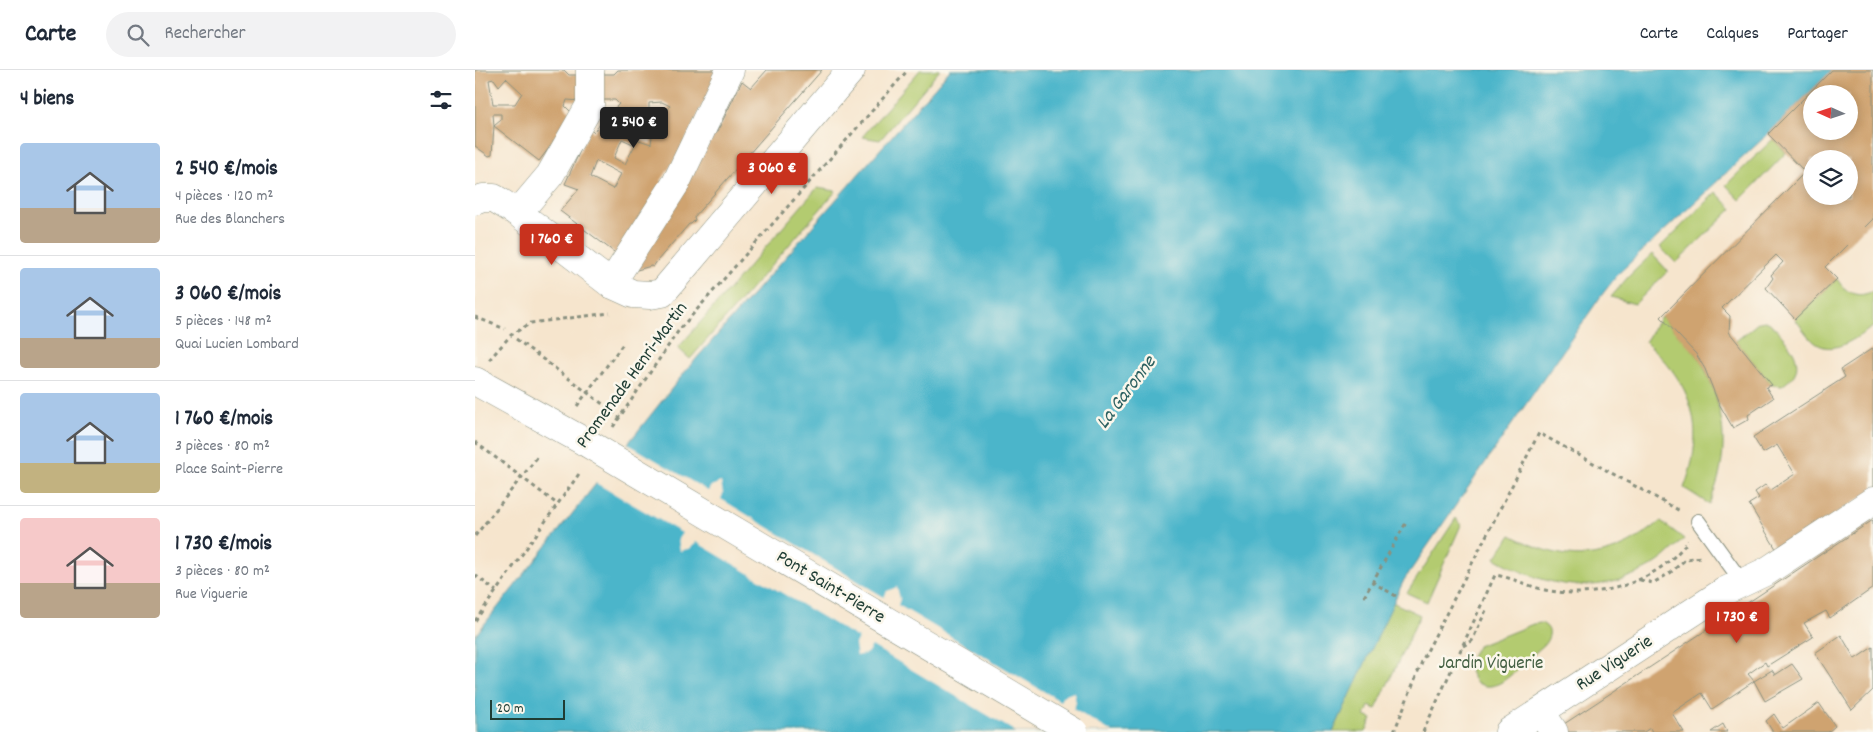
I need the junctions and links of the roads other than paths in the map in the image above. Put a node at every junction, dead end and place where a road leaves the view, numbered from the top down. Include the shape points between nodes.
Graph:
1 (590, 70) edge
2 (730, 70) edge
3 (851, 70) edge
4 (475, 201) edge
5 (518, 213) junction
6 (611, 284) junction
7 (481, 372) edge
8 (1873, 502) edge
9 (1698, 521) road end
10 (1742, 582) junction
11 (1547, 722) edge
12 (1073, 732) edge
13 (1509, 732) edge

1 - 5 street via 590,105 551,175
2 - 6 street via 676,183
3 - 6 street via 662,293 633,294
4 - 5 street via 494,198
5 - 6 street
7 - 12 street, Pont Saint-Pierre, bridge via 594,447
8 - 10 street, Rue Viguerie via 1767,571
9 - 10 lane
10 - 11 street, Rue Viguerie via 1725,591
11 - 13 street, Rue Viguerie

